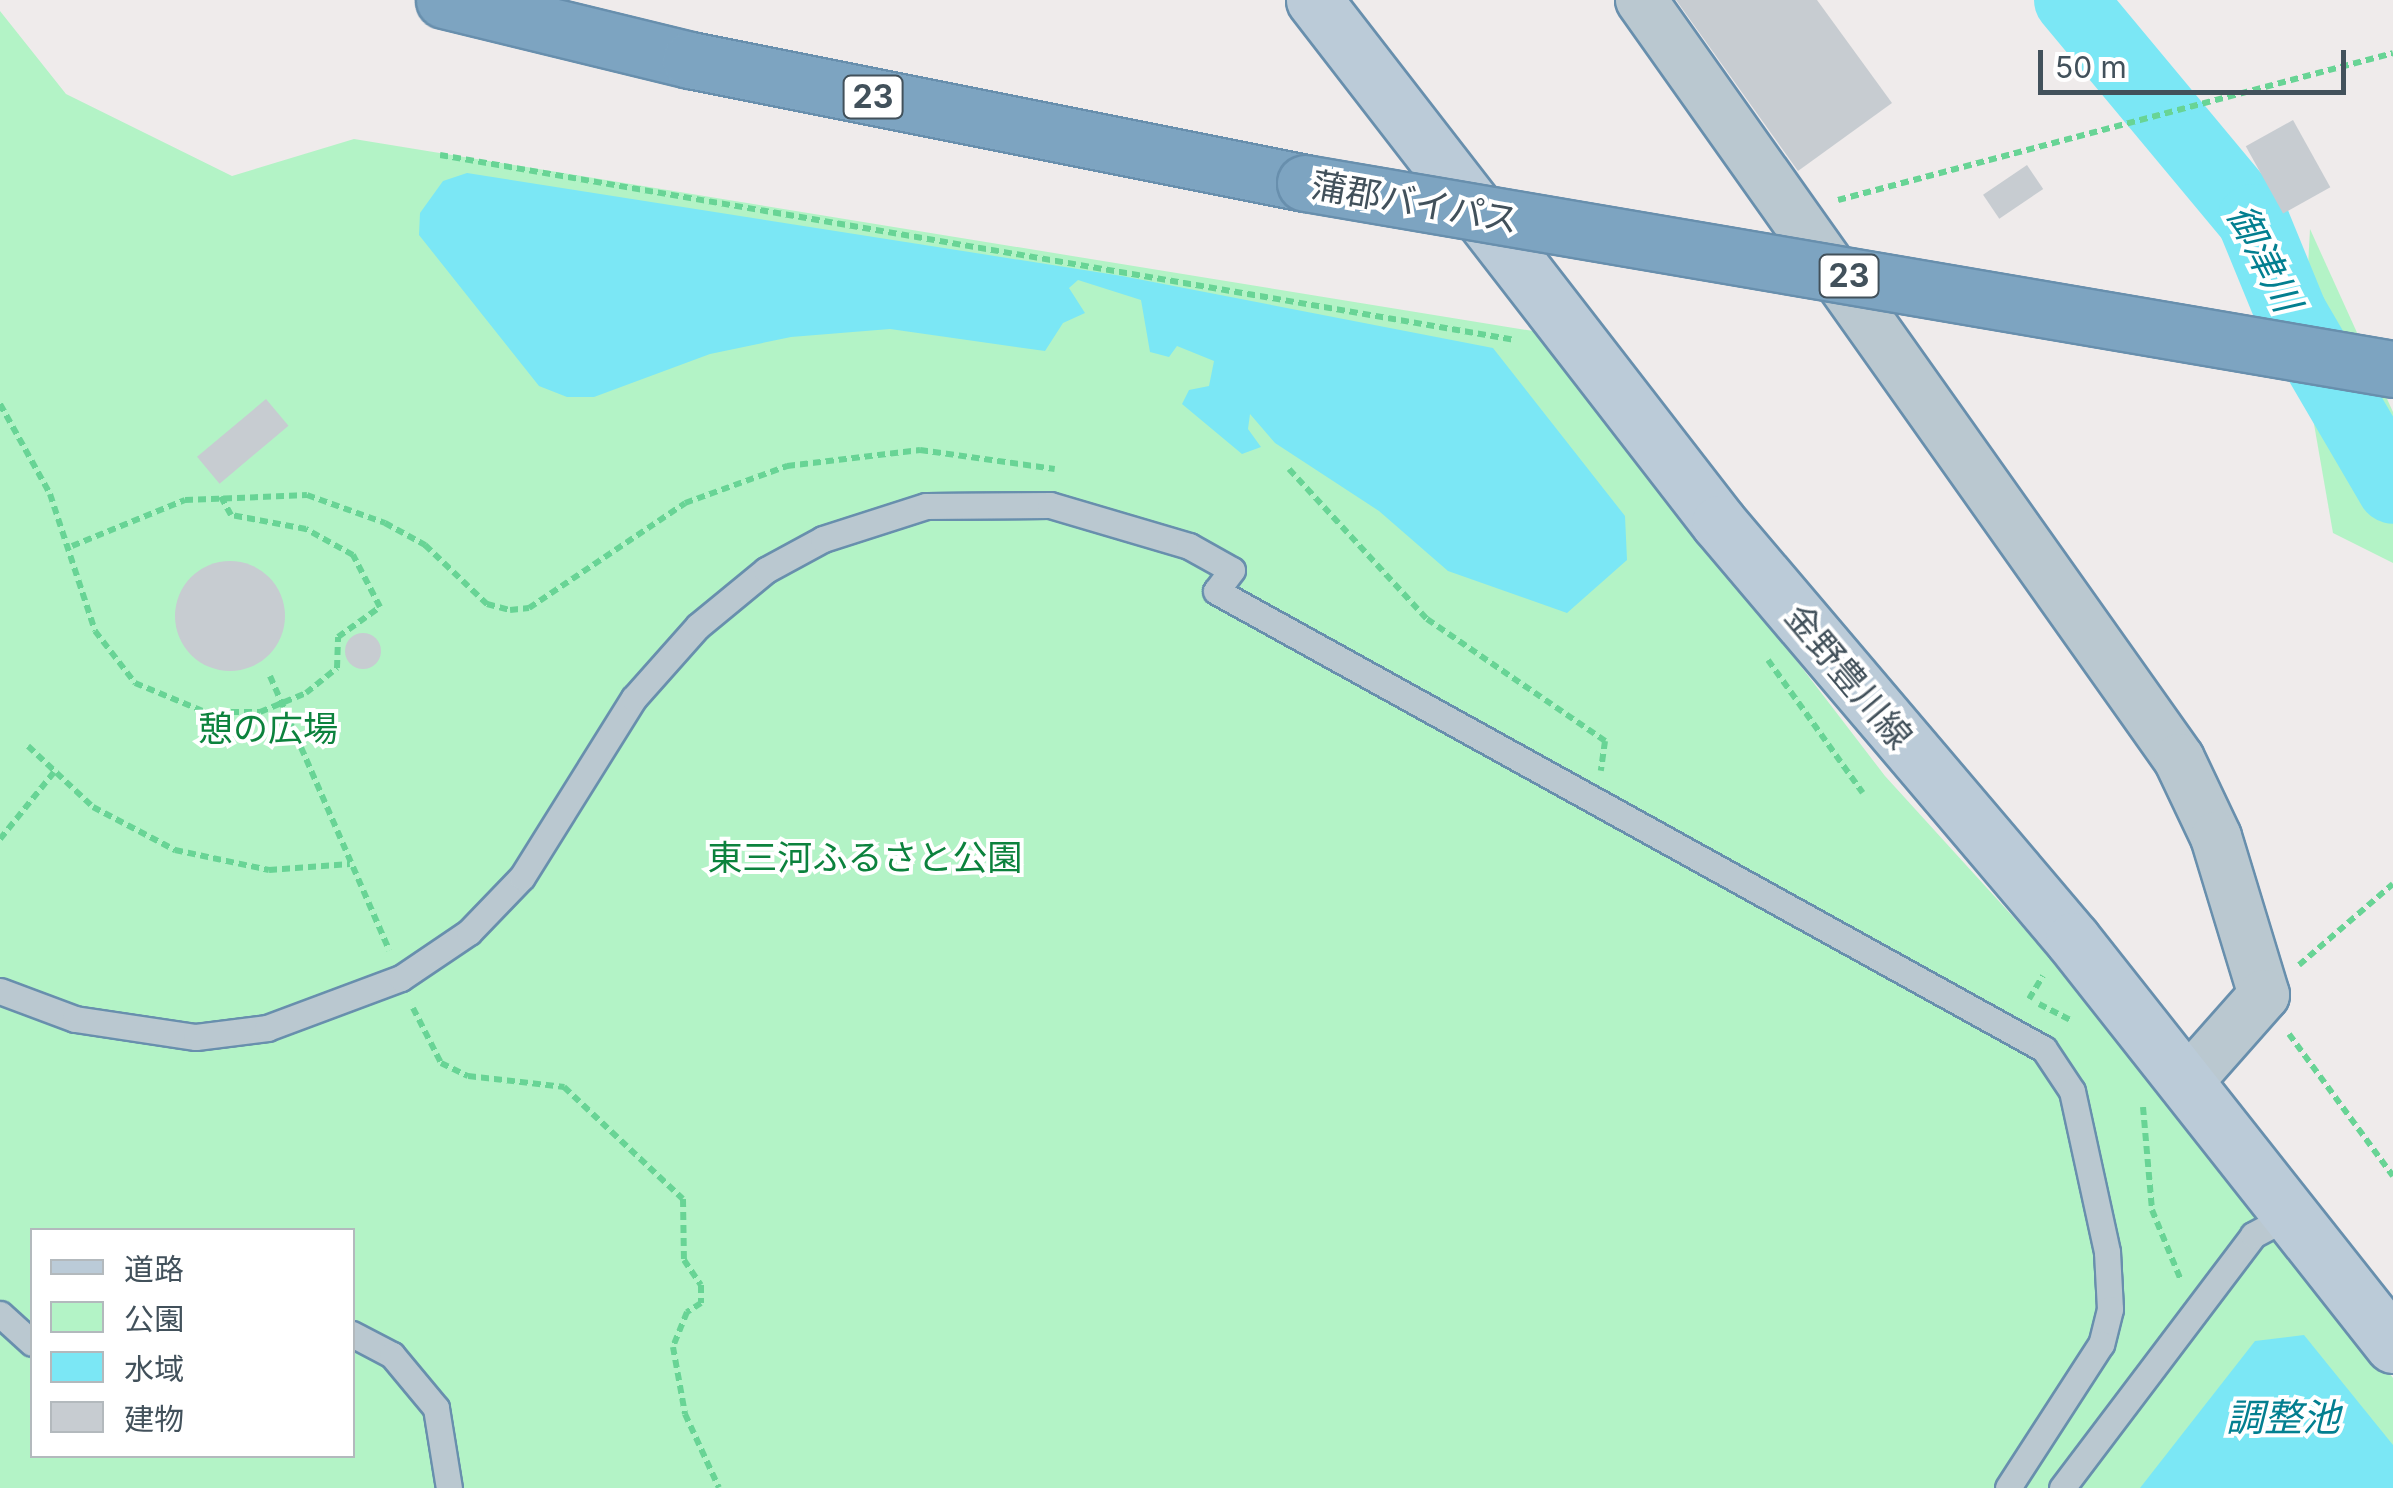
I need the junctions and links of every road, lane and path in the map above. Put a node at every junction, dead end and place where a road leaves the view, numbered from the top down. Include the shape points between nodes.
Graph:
1 (444, 0) edge
2 (556, 0) edge
3 (1314, 0) edge
4 (1641, 0) edge
5 (2393, 52) edge
6 (440, 155) dead end
7 (1307, 172) junction
8 (1793, 212) junction
9 (1532, 343) dead end
10 (2393, 345) edge
11 (2393, 369) edge
12 (0, 404) edge
13 (1289, 469) dead end
14 (1073, 476) dead end
15 (222, 497) junction
16 (72, 546) junction
17 (1763, 653) dead end
18 (270, 676) dead end
19 (282, 706) junction
20 (28, 746) dead end
21 (54, 772) junction
22 (1601, 772) dead end
23 (1863, 793) dead end
24 (0, 840) edge
25 (350, 864) junction
26 (2393, 884) edge
27 (402, 978) junction
28 (0, 991) edge
29 (2264, 996) junction
30 (2188, 1082) junction
31 (2393, 1176) edge
32 (2288, 1216) junction
33 (0, 1314) edge
34 (355, 1336) edge
35 (30, 1341) edge
36 (2393, 1345) edge
37 (449, 1488) edge
38 (719, 1488) edge
39 (2008, 1488) edge
40 (2062, 1488) edge

1 - 7 highway, 蒲郡バイパス / 23 via 690,60
2 - 7 highway, 蒲郡バイパス / 23
3 - 30 main road, 金野豊川線 via 1719,523
4 - 8 street
5 - 8 path
6 - 9 path
7 - 10 highway, 蒲郡バイパス / 23
7 - 11 highway, 蒲郡バイパス / 23, bridge
8 - 29 street via 2179,759 2216,838
12 - 16 path via 26,442
13 - 22 path via 1427,619 1605,741
14 - 15 path via 997,456 920,450 788,466 685,503 529,608 510,610 487,604 425,545 343,506 307,496
15 - 16 path via 161,507
15 - 19 path via 231,515 306,530 353,555 380,607 338,638 337,668
16 - 19 path via 95,631 135,683 205,712
17 - 23 path
18 - 19 path
19 - 25 path
20 - 21 path
21 - 24 path
21 - 25 path via 94,807 175,850 269,870
25 - 27 path
26 - 29 path
27 - 28 lane via 267,1028 196,1037 75,1019
27 - 38 path via 441,1063 468,1076 564,1087 683,1199 684,1260 701,1285 702,1304 688,1312 673,1347 686,1414
27 - 39 lane via 469,932 522,877 634,698 698,626 766,570 823,539 926,506 1050,505 1120,523 1232,570 1216,591 2044,1049 2072,1091 2106,1252 2110,1309 2100,1344
29 - 30 street
29 - 31 path
30 - 32 main road, 金野豊川線
32 - 36 main road, 金野豊川線
32 - 40 lane via 2253,1236
33 - 35 lane
34 - 37 lane via 392,1355 436,1408

